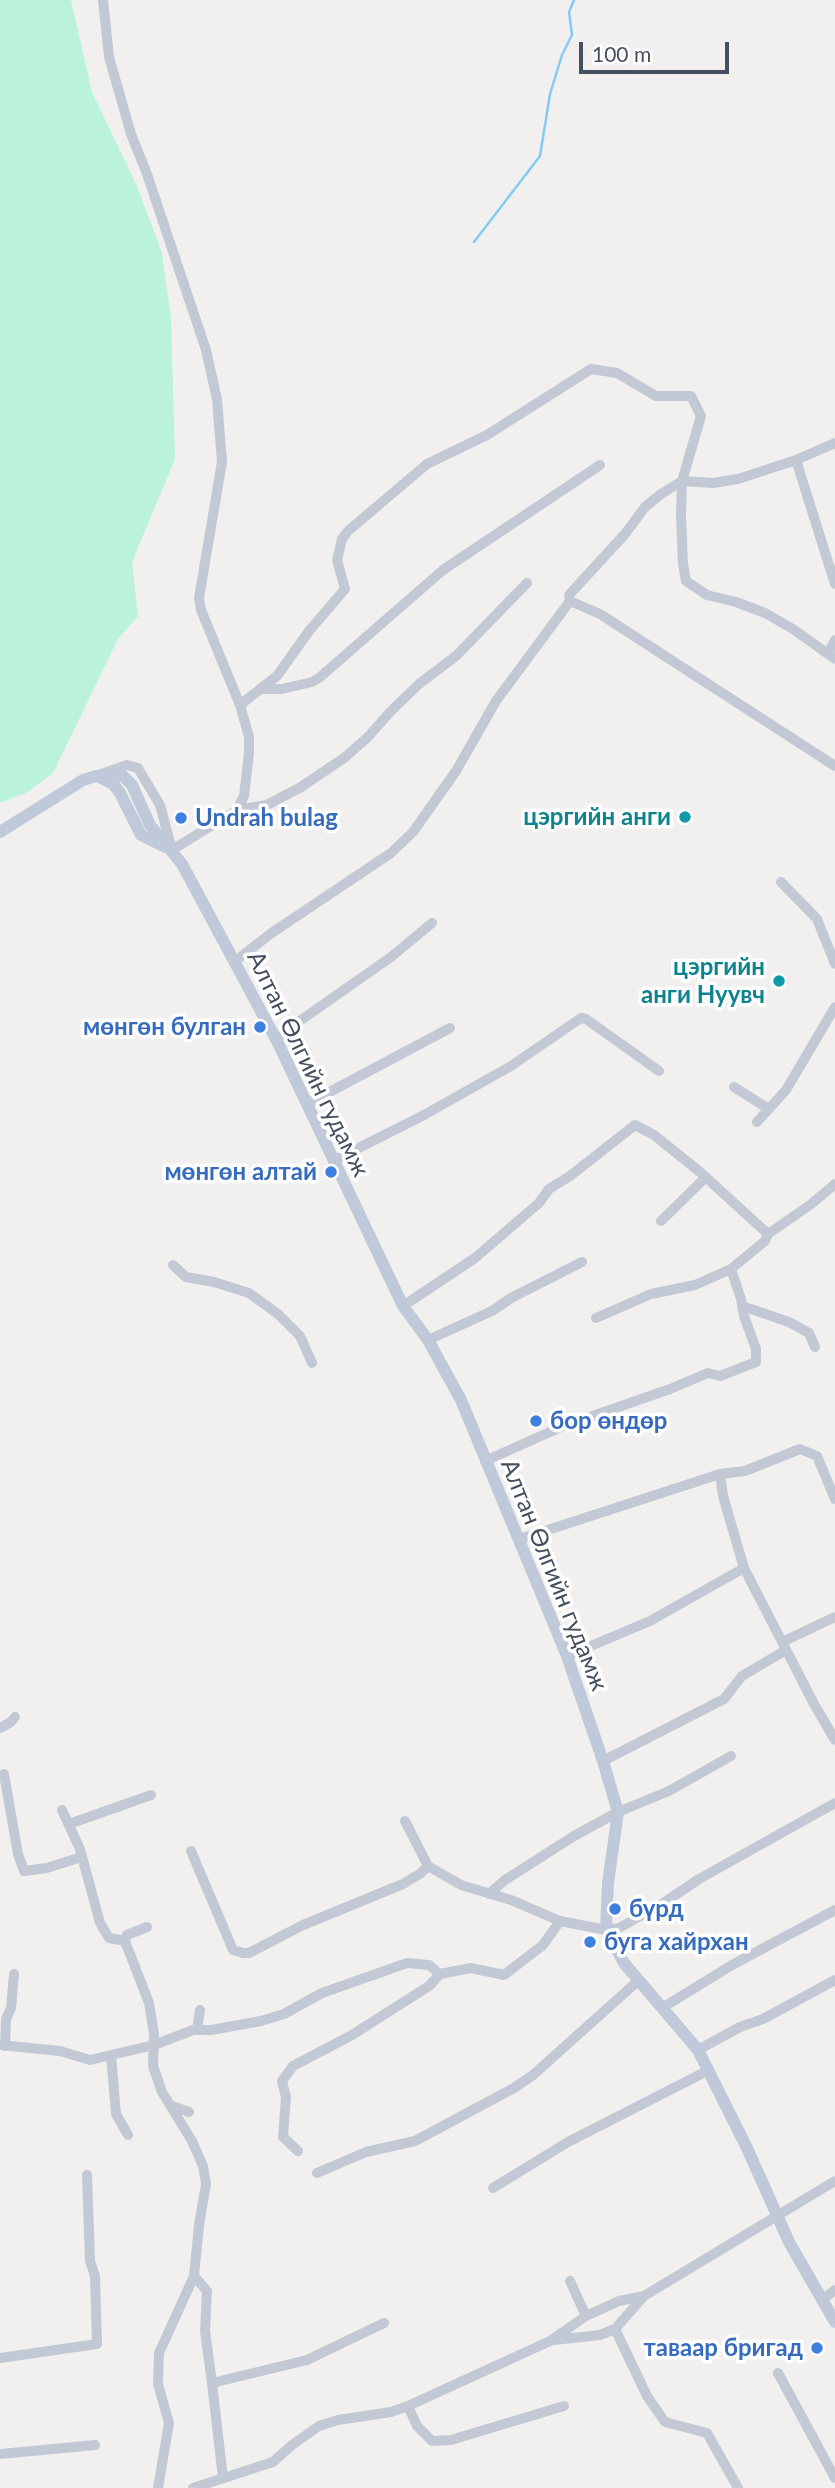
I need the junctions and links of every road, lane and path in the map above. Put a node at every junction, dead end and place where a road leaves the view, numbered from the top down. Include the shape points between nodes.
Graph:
1 (103, 0) edge
2 (835, 443) edge
3 (796, 460) junction
4 (600, 465) dead end
5 (682, 481) junction
6 (527, 583) dead end
7 (835, 584) edge
8 (570, 601) junction
9 (835, 640) edge
10 (831, 657) edge
11 (260, 690) junction
12 (240, 705) junction
13 (835, 766) edge
14 (96, 776) junction
15 (237, 810) junction
16 (0, 832) edge
17 (172, 850) junction
18 (781, 882) dead end
19 (432, 923) dead end
20 (234, 962) junction
21 (835, 964) edge
22 (835, 1007) edge
23 (450, 1028) dead end
24 (276, 1040) junction
25 (659, 1071) dead end
26 (734, 1087) dead end
27 (307, 1104) junction
28 (769, 1109) junction
29 (757, 1122) dead end
30 (333, 1161) junction
31 (706, 1177) junction
32 (835, 1184) edge
33 (661, 1221) dead end
34 (768, 1234) junction
35 (582, 1262) dead end
36 (173, 1265) dead end
37 (731, 1269) junction
38 (403, 1306) junction
39 (742, 1307) junction
40 (596, 1318) dead end
41 (428, 1340) junction
42 (814, 1347) dead end
43 (312, 1363) dead end
44 (485, 1461) junction
45 (720, 1474) junction
46 (835, 1499) edge
47 (520, 1539) junction
48 (744, 1568) junction
49 (835, 1617) edge
50 (784, 1646) junction
51 (567, 1656) junction
52 (15, 1717) dead end
53 (0, 1728) edge
54 (835, 1740) edge
55 (731, 1756) dead end
56 (603, 1761) junction
57 (1, 1772) edge
58 (151, 1796) dead end
59 (835, 1803) edge
60 (62, 1810) dead end
61 (618, 1812) junction
62 (405, 1821) dead end
63 (69, 1824) junction
64 (191, 1851) dead end
65 (81, 1857) junction
66 (428, 1866) junction
67 (489, 1894) junction
68 (835, 1910) edge
69 (561, 1921) junction
70 (147, 1927) dead end
71 (606, 1930) junction
72 (125, 1941) junction
73 (14, 1974) dead end
74 (440, 1974) junction
75 (639, 1980) junction
76 (835, 1980) edge
77 (662, 2008) junction
78 (200, 2010) dead end
79 (197, 2030) junction
80 (3, 2045) edge
81 (154, 2045) junction
82 (698, 2050) junction
83 (111, 2055) junction
84 (709, 2070) junction
85 (172, 2106) junction
86 (188, 2112) dead end
87 (128, 2136) dead end
88 (298, 2151) dead end
89 (317, 2173) dead end
90 (87, 2175) dead end
91 (835, 2181) edge
92 (493, 2188) dead end
93 (777, 2217) junction
94 (194, 2276) junction
95 (570, 2281) dead end
96 (835, 2290) edge
97 (644, 2296) junction
98 (821, 2300) junction
99 (586, 2316) junction
100 (835, 2322) edge
101 (384, 2323) dead end
102 (615, 2329) junction
103 (550, 2341) junction
104 (0, 2358) edge
105 (778, 2373) dead end
106 (212, 2383) junction
107 (408, 2406) junction
108 (564, 2406) dead end
109 (95, 2445) dead end
110 (0, 2454) edge
111 (223, 2478) junction
112 (835, 2478) edge
113 (158, 2488) edge
114 (192, 2488) edge
115 (738, 2488) edge

1 - 12 street via 109,57 131,134 206,350 217,399 222,462 199,598
2 - 3 street
3 - 5 street via 713,484
3 - 7 street
4 - 11 street via 443,570 319,678
5 - 8 street via 645,507 569,595
5 - 10 street via 686,580 707,595 765,613
5 - 11 street via 701,416 691,396 656,396 617,373 591,369 486,435 427,464 348,531 337,560 345,589 277,676
6 - 15 street via 456,656 419,684 344,758 267,805
8 - 13 street via 600,614
8 - 20 street via 496,701 456,771 413,832 391,853
9 - 10 street
11 - 12 street
12 - 15 street via 249,753 244,796
14 - 16 main road
14 - 17 main road via 120,793 141,835
14 - 17 street via 127,765 138,768 160,805
15 - 17 street
17 - 20 main road, Алтан Өлгийн гудамж
18 - 21 street via 817,919
19 - 24 street
20 - 24 main road, Алтан Өлгийн гудамж
22 - 28 street via 786,1090
23 - 27 street
24 - 27 main road, Алтан Өлгийн гудамж
25 - 30 street via 581,1018 511,1066
26 - 28 street
27 - 30 main road, Алтан Өлгийн гудамж
28 - 29 street
30 - 38 main road, Алтан Өлгийн гудамж
31 - 33 street
31 - 34 street
31 - 38 street via 635,1125 549,1189 475,1258
32 - 34 street
34 - 37 street
35 - 41 street
36 - 43 street via 186,1277 249,1293 300,1336
37 - 39 street
37 - 40 street via 695,1285 651,1294
38 - 41 main road, Алтан Өлгийн гудамж
39 - 42 street via 809,1333
39 - 44 street via 756,1362 720,1376 708,1373 561,1427
41 - 44 main road, Алтан Өлгийн гудамж via 461,1400
44 - 47 main road, Алтан Өлгийн гудамж
45 - 46 street via 745,1471 800,1449 817,1456
45 - 47 street
45 - 48 street
47 - 51 main road, Алтан Өлгийн гудамж
48 - 50 street
48 - 51 street via 650,1621
49 - 50 street
50 - 54 street
50 - 56 street via 742,1676 724,1699
51 - 56 main road, Алтан Өлгийн гудамж
52 - 53 street
55 - 61 street via 669,1791
56 - 61 main road, Алтан Өлгийн гудамж
57 - 65 street via 24,1871
58 - 63 street
59 - 71 street via 619,1928
60 - 63 street
61 - 67 street via 562,1843
61 - 71 main road, Алтан Өлгийн гудамж
62 - 66 street
63 - 65 street
64 - 66 street via 233,1950 243,1953 403,1884
65 - 72 street via 100,1923 109,1938
66 - 67 street via 461,1885
67 - 69 street
68 - 77 street
69 - 71 street
69 - 74 street via 543,1945 504,1975 471,1968
70 - 72 street
71 - 75 main road
72 - 81 street via 149,2003
73 - 80 street
74 - 79 street via 429,1965 407,1963 323,1993 284,2014
74 - 88 street via 429,1986 352,2035 293,2066 282,2081 286,2096 283,2137
75 - 77 main road
75 - 89 street via 514,2088 415,2141 366,2152
76 - 82 street
77 - 82 main road
78 - 79 street
79 - 81 street
80 - 83 street via 60,2051 90,2060
81 - 83 street
81 - 85 street via 153,2066
82 - 84 main road
83 - 87 street via 116,2114
84 - 92 street via 568,2142
84 - 93 main road
85 - 86 street
85 - 94 street via 203,2166
90 - 104 street via 97,2344
91 - 93 street
93 - 97 street
93 - 98 main road
94 - 106 street via 207,2291 205,2331
94 - 113 street via 159,2353 158,2384 170,2423
95 - 99 street
96 - 98 street
97 - 99 street
97 - 102 street
98 - 100 main road
99 - 103 street
101 - 106 street via 307,2360
102 - 103 street
102 - 115 street via 665,2421 707,2433
103 - 107 street
105 - 112 street
106 - 111 street
107 - 108 street via 417,2426 432,2441 451,2440
107 - 111 street via 319,2426 273,2462
109 - 110 street
111 - 114 street

